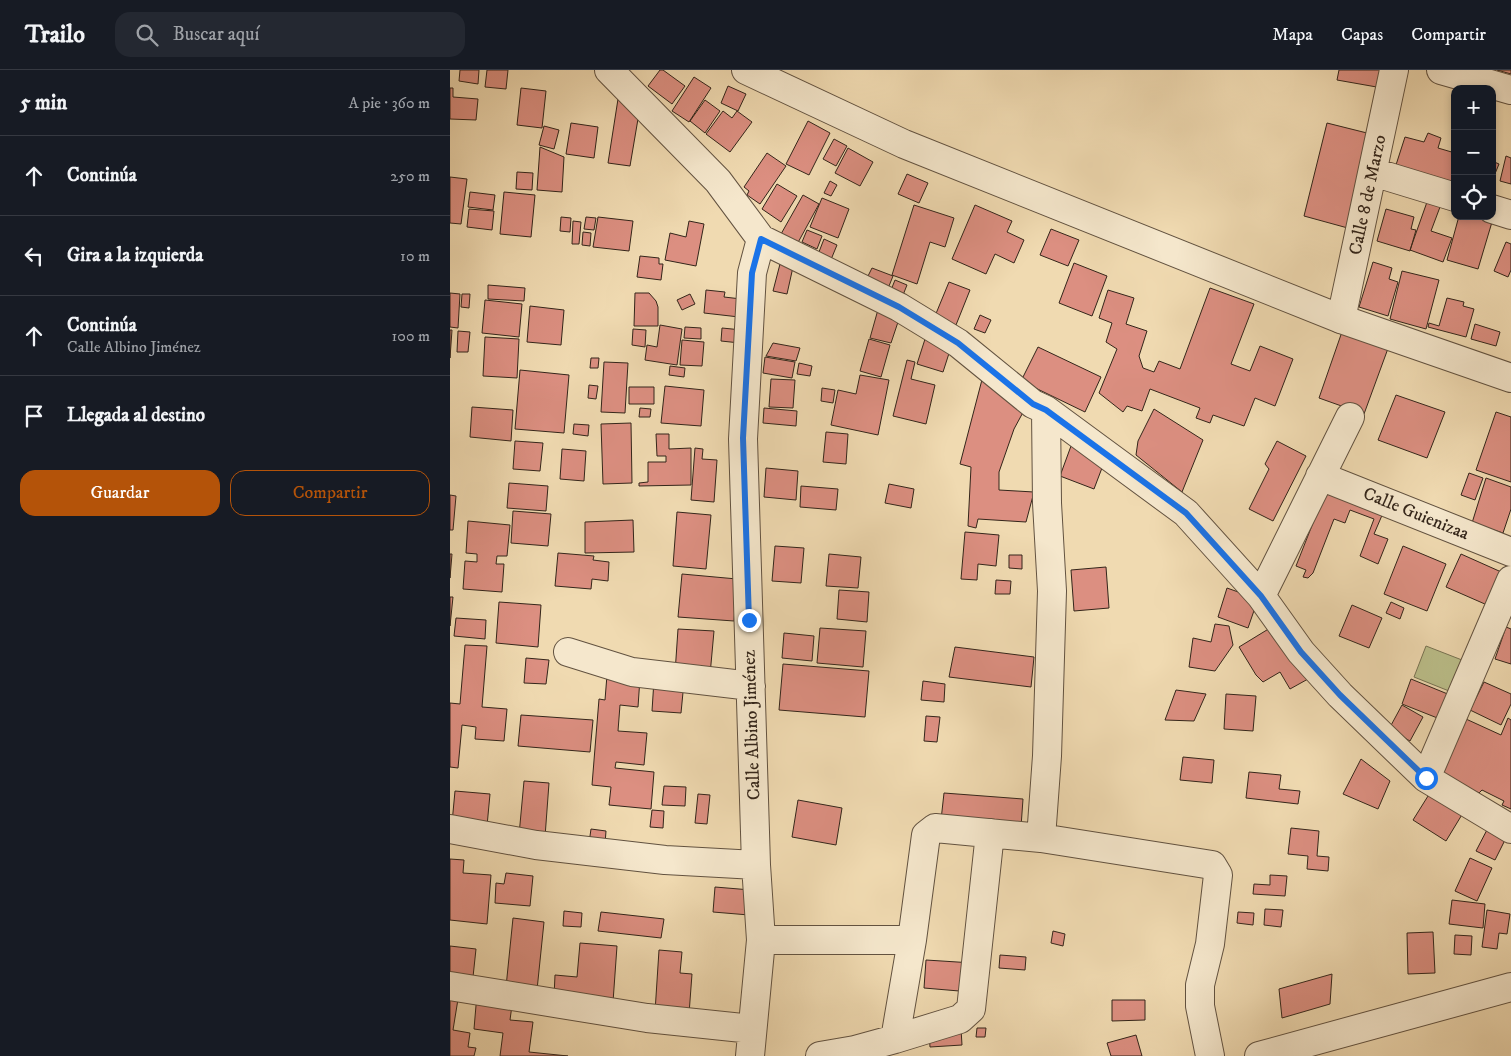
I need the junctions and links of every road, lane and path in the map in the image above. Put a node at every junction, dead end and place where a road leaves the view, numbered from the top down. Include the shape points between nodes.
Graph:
1 (609, 70) edge
2 (746, 70) edge
3 (1394, 70) edge
4 (1441, 70) edge
5 (1511, 90) edge
6 (1373, 172) junction
7 (1451, 196) edge
8 (1496, 210) edge
9 (1511, 215) edge
10 (761, 239) junction
11 (1341, 319) junction
12 (1511, 378) edge
13 (1046, 410) junction
14 (1350, 416) dead end
15 (1320, 476) junction
16 (1511, 552) edge
17 (1511, 580) edge
18 (1261, 596) junction
19 (568, 652) dead end
20 (751, 686) junction
21 (1426, 778) junction
22 (450, 829) edge
23 (1511, 829) edge
24 (990, 833) junction
25 (1041, 838) junction
26 (756, 865) junction
27 (761, 940) junction
28 (912, 940) junction
29 (450, 986) edge
30 (1511, 987) edge
31 (752, 1029) junction
32 (896, 1039) junction
33 (750, 1056) edge
34 (820, 1056) edge
35 (1210, 1056) edge
36 (1259, 1056) edge

1 - 10 street via 718,181
2 - 11 street via 904,144
3 - 6 street, Calle 8 de Marzo
4 - 5 street
6 - 7 street
6 - 11 street, Calle 8 de Marzo
8 - 9 street
10 - 13 street via 899,307 958,343 1033,404
10 - 20 street, Calle Albino Jiménez via 752,273 743,438
11 - 12 street
13 - 18 street via 1186,513
13 - 25 street via 1052,591
14 - 15 street
15 - 16 street, Calle Guienizaa
15 - 18 street
17 - 21 street
18 - 21 street via 1301,652 1340,695
19 - 20 street via 632,672
20 - 26 street, Calle Albino Jiménez
21 - 23 street
22 - 26 street via 536,845 665,860
24 - 25 street
24 - 28 street via 936,828 926,835
24 - 32 street via 971,1009 960,1019
25 - 35 street via 1212,865 1218,875 1210,944 1200,985 1200,1006
26 - 27 street, Calle Albino Jiménez
27 - 28 street
27 - 31 street, Calle Albino Jiménez
28 - 32 street
29 - 31 street via 647,1018
30 - 36 street
31 - 33 street, Calle Albino Jiménez
32 - 34 street

